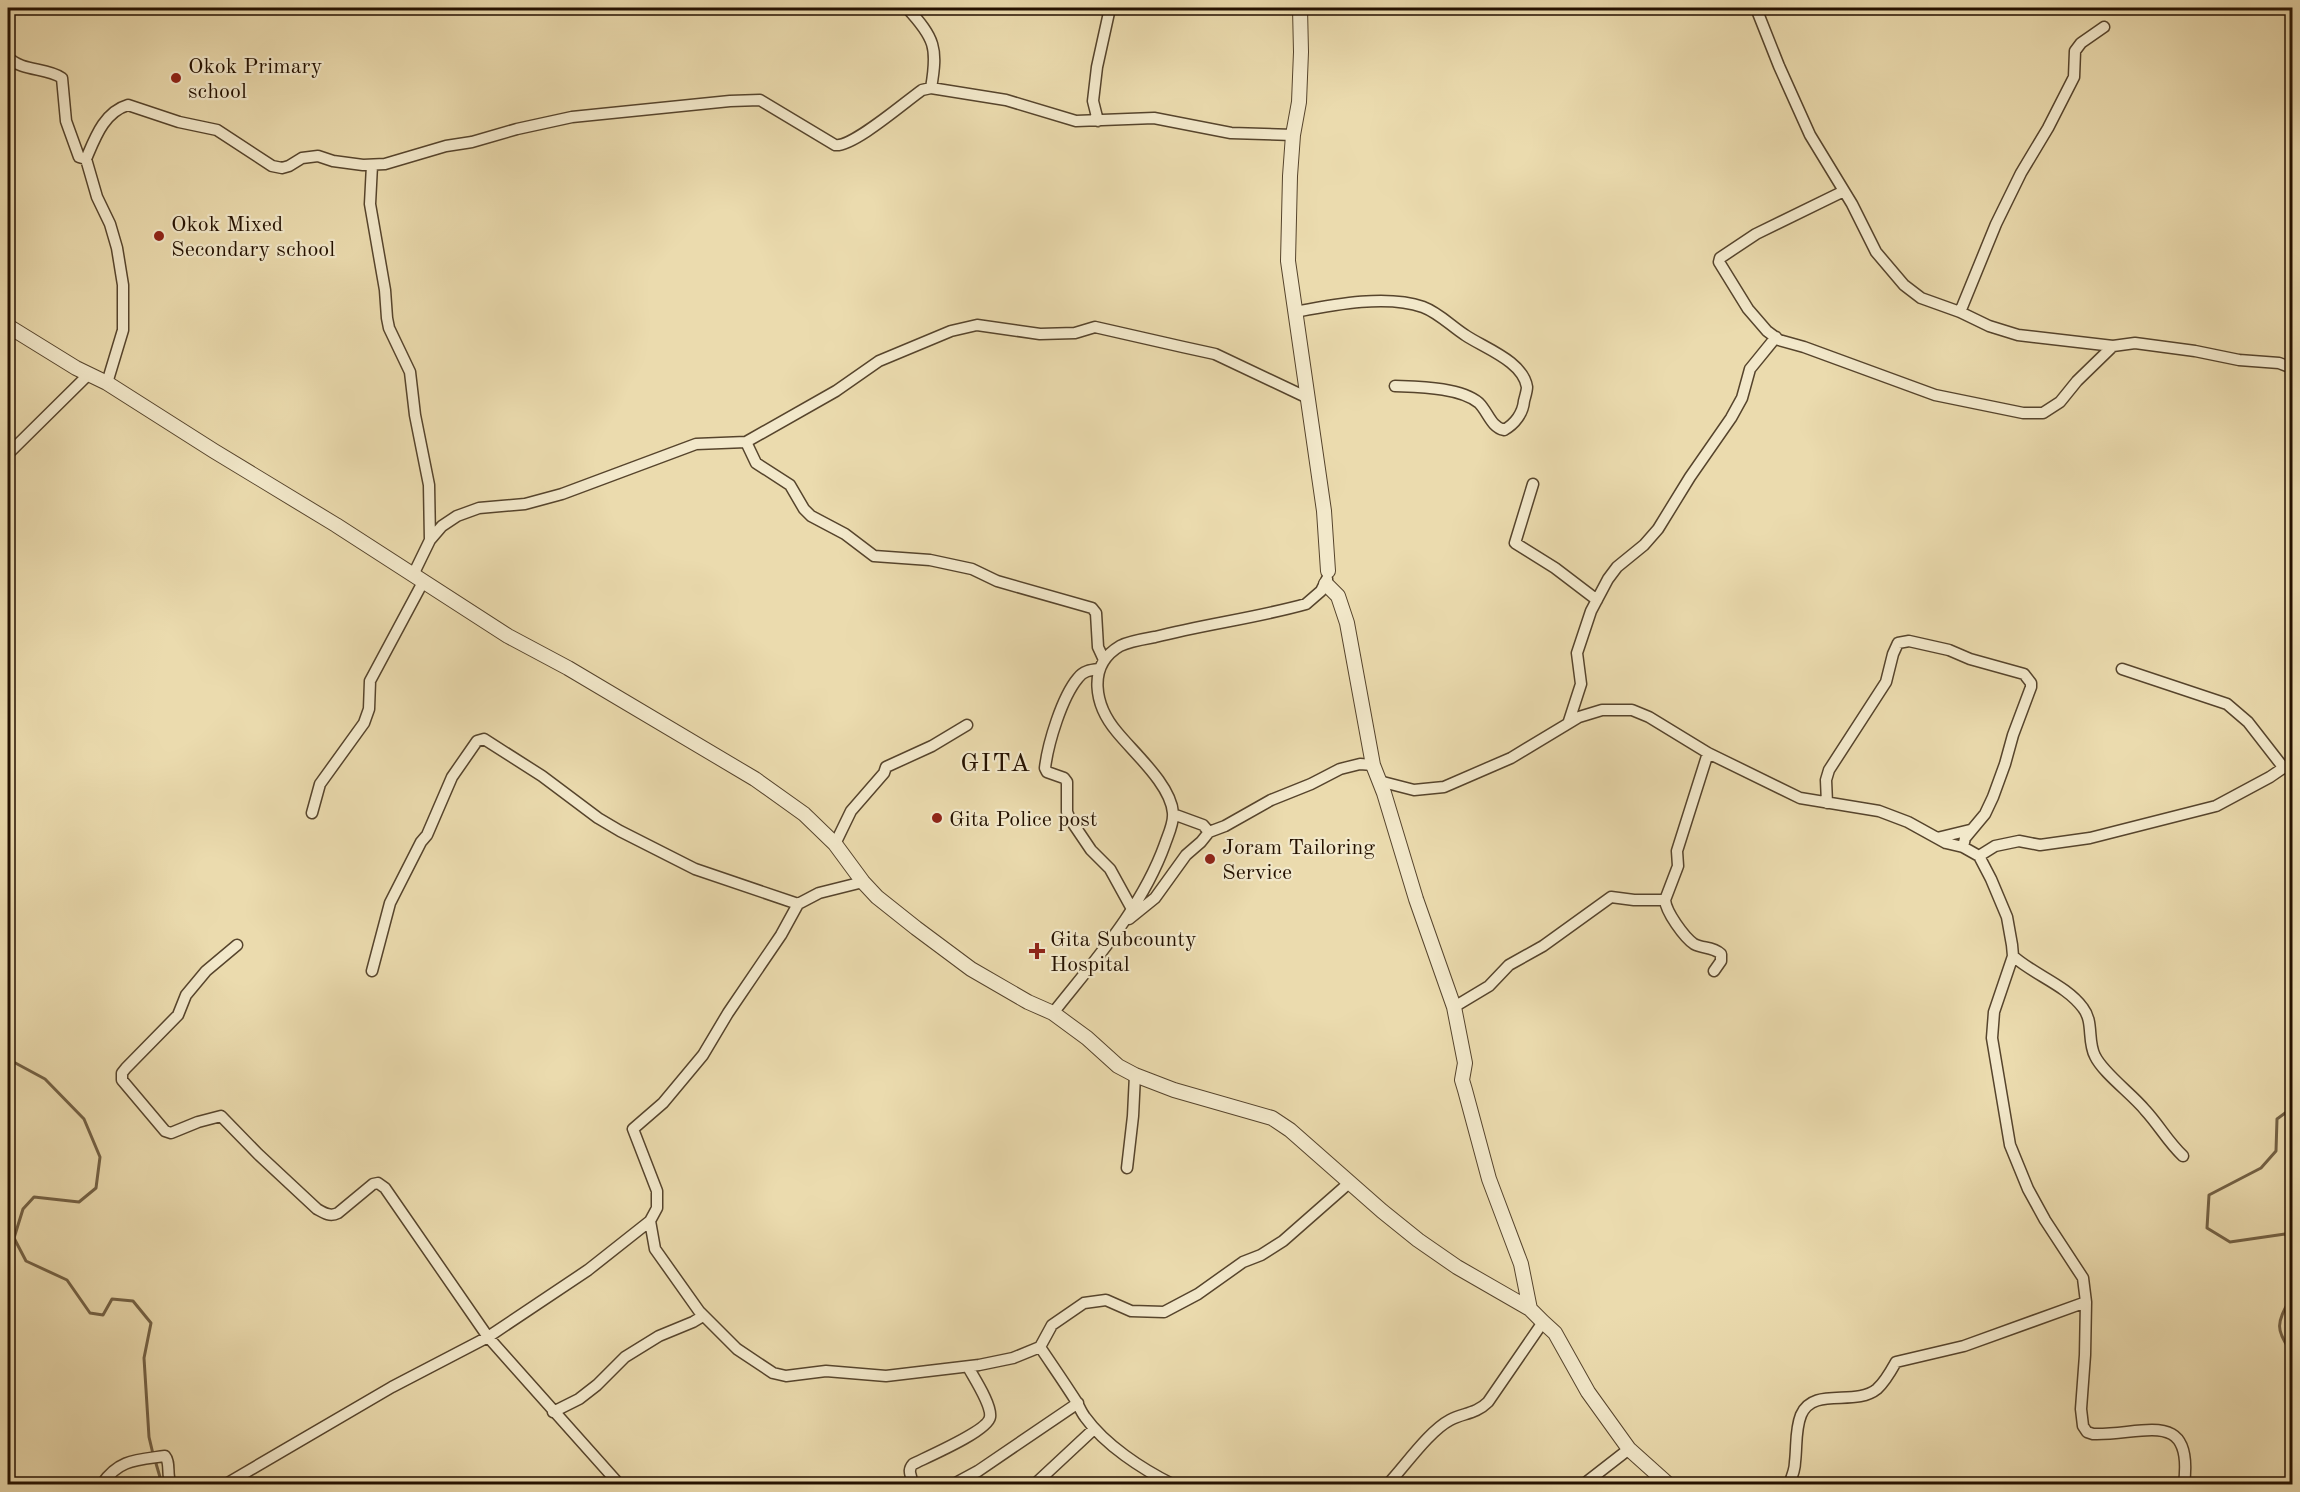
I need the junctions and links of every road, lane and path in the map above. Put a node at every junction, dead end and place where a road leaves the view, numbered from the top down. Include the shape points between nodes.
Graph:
1 (907, 8) edge
2 (1110, 8) edge
3 (1300, 8) edge
4 (1756, 8) edge
5 (2104, 27) dead end
6 (8, 57) edge
7 (931, 88) junction
8 (1098, 121) junction
9 (1293, 135) junction
10 (86, 159) junction
11 (372, 165) junction
12 (1844, 191) junction
13 (1295, 312) junction
14 (1960, 312) junction
15 (8, 326) edge
16 (1776, 337) junction
17 (2113, 346) junction
18 (2292, 368) edge
19 (89, 374) junction
20 (107, 383) junction
21 (1395, 386) dead end
22 (1308, 398) junction
23 (746, 442) junction
24 (8, 454) edge
25 (1533, 484) dead end
26 (429, 540) junction
27 (1327, 577) junction
28 (418, 579) junction
29 (1597, 600) junction
30 (1101, 664) junction
31 (2122, 669) dead end
32 (1569, 721) junction
33 (967, 725) dead end
34 (1708, 753) junction
35 (2288, 764) edge
36 (1373, 765) junction
37 (1379, 781) junction
38 (1827, 803) junction
39 (312, 813) dead end
40 (1173, 814) junction
41 (1970, 830) junction
42 (1209, 832) junction
43 (1937, 838) junction
44 (835, 844) junction
45 (1963, 847) junction
46 (1979, 856) junction
47 (863, 882) junction
48 (1665, 900) junction
49 (798, 904) junction
50 (1132, 909) junction
51 (1121, 925) junction
52 (237, 945) dead end
53 (2013, 956) junction
54 (372, 971) dead end
55 (1714, 971) dead end
56 (1454, 1007) junction
57 (1053, 1013) junction
58 (1135, 1075) junction
59 (2183, 1156) dead end
60 (1127, 1168) dead end
61 (1349, 1183) junction
62 (650, 1221) junction
63 (2086, 1302) junction
64 (1530, 1309) junction
65 (703, 1316) junction
66 (1544, 1322) junction
67 (488, 1337) junction
68 (1040, 1347) junction
69 (968, 1367) junction
70 (1078, 1403) junction
71 (553, 1412) junction
72 (1094, 1429) junction
73 (1629, 1449) junction
74 (1586, 1484) edge
75 (102, 1485) edge
76 (171, 1485) edge
77 (226, 1485) edge
78 (619, 1485) edge
79 (912, 1485) edge
80 (954, 1485) edge
81 (1035, 1485) edge
82 (1172, 1485) edge
83 (1388, 1485) edge
84 (1668, 1485) edge
85 (1789, 1485) edge
86 (2184, 1485) edge

1 - 7 street via 934,44 936,63
2 - 8 street via 1093,101
3 - 9 street via 1299,102
4 - 12 street via 1810,135
5 - 14 street via 2075,51 2074,77 1996,224
6 - 10 street via 13,63 62,78 66,120 79,156
7 - 8 street via 1006,100 1076,121
7 - 11 street via 922,90 841,146 760,100 730,101 572,117
8 - 9 street via 1154,118 1231,133
9 - 13 street via 1288,261
10 - 11 street via 99,128 120,107 128,105 217,130 272,166 282,168 302,158 318,156
10 - 20 street via 110,224 123,285 123,330
11 - 26 street via 370,204 387,318 410,372 429,485
12 - 14 street via 1876,252 1904,285 1921,298
12 - 16 street via 1756,234 1720,258 1748,309
13 - 21 street via 1363,302 1423,307 1506,358 1527,387 1523,410 1504,430 1496,427 1481,405 1461,394
13 - 22 street
14 - 17 street via 2018,335
15 - 19 street
16 - 17 street via 1935,395 2022,413 2043,413 2060,402
16 - 29 street via 1750,369 1742,398 1731,418 1658,529 1617,567
17 - 18 street via 2135,343
19 - 20 street
19 - 24 street
20 - 28 street
22 - 23 street via 1215,354 1095,327 1075,333 1040,334 977,325 951,331 879,361 826,397
22 - 27 street via 1324,511
23 - 26 street via 696,444 562,494 525,504 479,508 457,516
23 - 30 street via 756,463 790,485 811,516 845,534 874,556 930,560 972,569 997,581 1092,608 1096,613
25 - 29 street via 1515,543
26 - 28 street
27 - 30 street via 1316,597 1306,604 1121,645
27 - 36 street via 1347,623
28 - 39 street via 370,681 364,723 320,784
28 - 44 street via 508,636 755,779 804,814
29 - 32 street via 1577,653 1581,684
30 - 40 street via 1098,690 1114,729 1155,776
30 - 50 street via 1078,677 1069,692 1053,732 1045,768 1067,782 1070,819 1110,869
31 - 35 street via 2227,704
32 - 34 street via 1602,710 1632,710
32 - 37 street via 1510,758 1444,787 1414,790
33 - 44 street via 886,767 851,811
34 - 38 street via 1800,798
34 - 48 street
35 - 46 street via 2208,808 2090,838 1995,846
36 - 37 street
36 - 42 street via 1340,769
37 - 56 street
38 - 41 street via 1828,770 1886,682 1898,643 1910,641 2024,674 2031,683 1993,797 1985,814
38 - 43 street via 1879,811
40 - 42 street via 1203,825
40 - 50 street via 1154,872
41 - 43 street
41 - 45 street
42 - 51 street via 1186,855 1155,898
43 - 45 street
44 - 47 street
45 - 46 street
46 - 53 street via 2007,917
47 - 49 street via 819,893
47 - 57 street via 971,969
48 - 55 street via 1670,914 1693,944 1715,948 1721,954
48 - 56 street via 1611,897 1543,946 1509,964 1488,986
49 - 54 street via 694,869 620,831 484,739 477,741 452,777 427,835 390,903
49 - 62 street via 703,1055 663,1103 633,1129 657,1191 657,1208
50 - 51 street
51 - 57 street
52 - 67 street via 206,971 186,995 178,1015 126,1068 122,1080 165,1131 222,1116 258,1154 327,1214 338,1213 373,1184 385,1188
53 - 59 street via 2085,1010 2096,1060 2144,1108
53 - 63 street via 1994,1012 1992,1038 2010,1145 2045,1220 2083,1278
56 - 64 street via 1465,1063 1462,1080 1489,1179 1521,1264
57 - 58 street via 1118,1066
58 - 60 street
58 - 61 street via 1272,1118
61 - 64 street via 1457,1267
61 - 68 street via 1283,1241 1235,1267 1198,1294 1157,1313 1131,1311 1106,1300 1084,1303 1052,1325
62 - 65 street via 655,1249
62 - 67 street via 588,1270
63 - 85 street via 1964,1346 1896,1362 1877,1389 1868,1394 1809,1404 1801,1416
63 - 86 street via 2083,1426 2093,1434 2154,1428 2174,1435 2186,1457
64 - 66 street
65 - 69 street via 737,1349 772,1373 786,1376 826,1371 886,1376
65 - 71 street via 659,1335 625,1357 579,1399
66 - 73 street via 1555,1333 1588,1392
66 - 83 street via 1488,1402 1480,1410 1450,1420 1438,1429
67 - 71 street
67 - 77 street via 392,1387
68 - 69 street via 1012,1358
68 - 70 street
69 - 79 street via 988,1404 988,1423 913,1464 909,1468
70 - 72 street
70 - 80 street
71 - 78 street
72 - 81 street
72 - 82 street
73 - 74 street
73 - 84 street
75 - 76 street via 116,1467 165,1455

